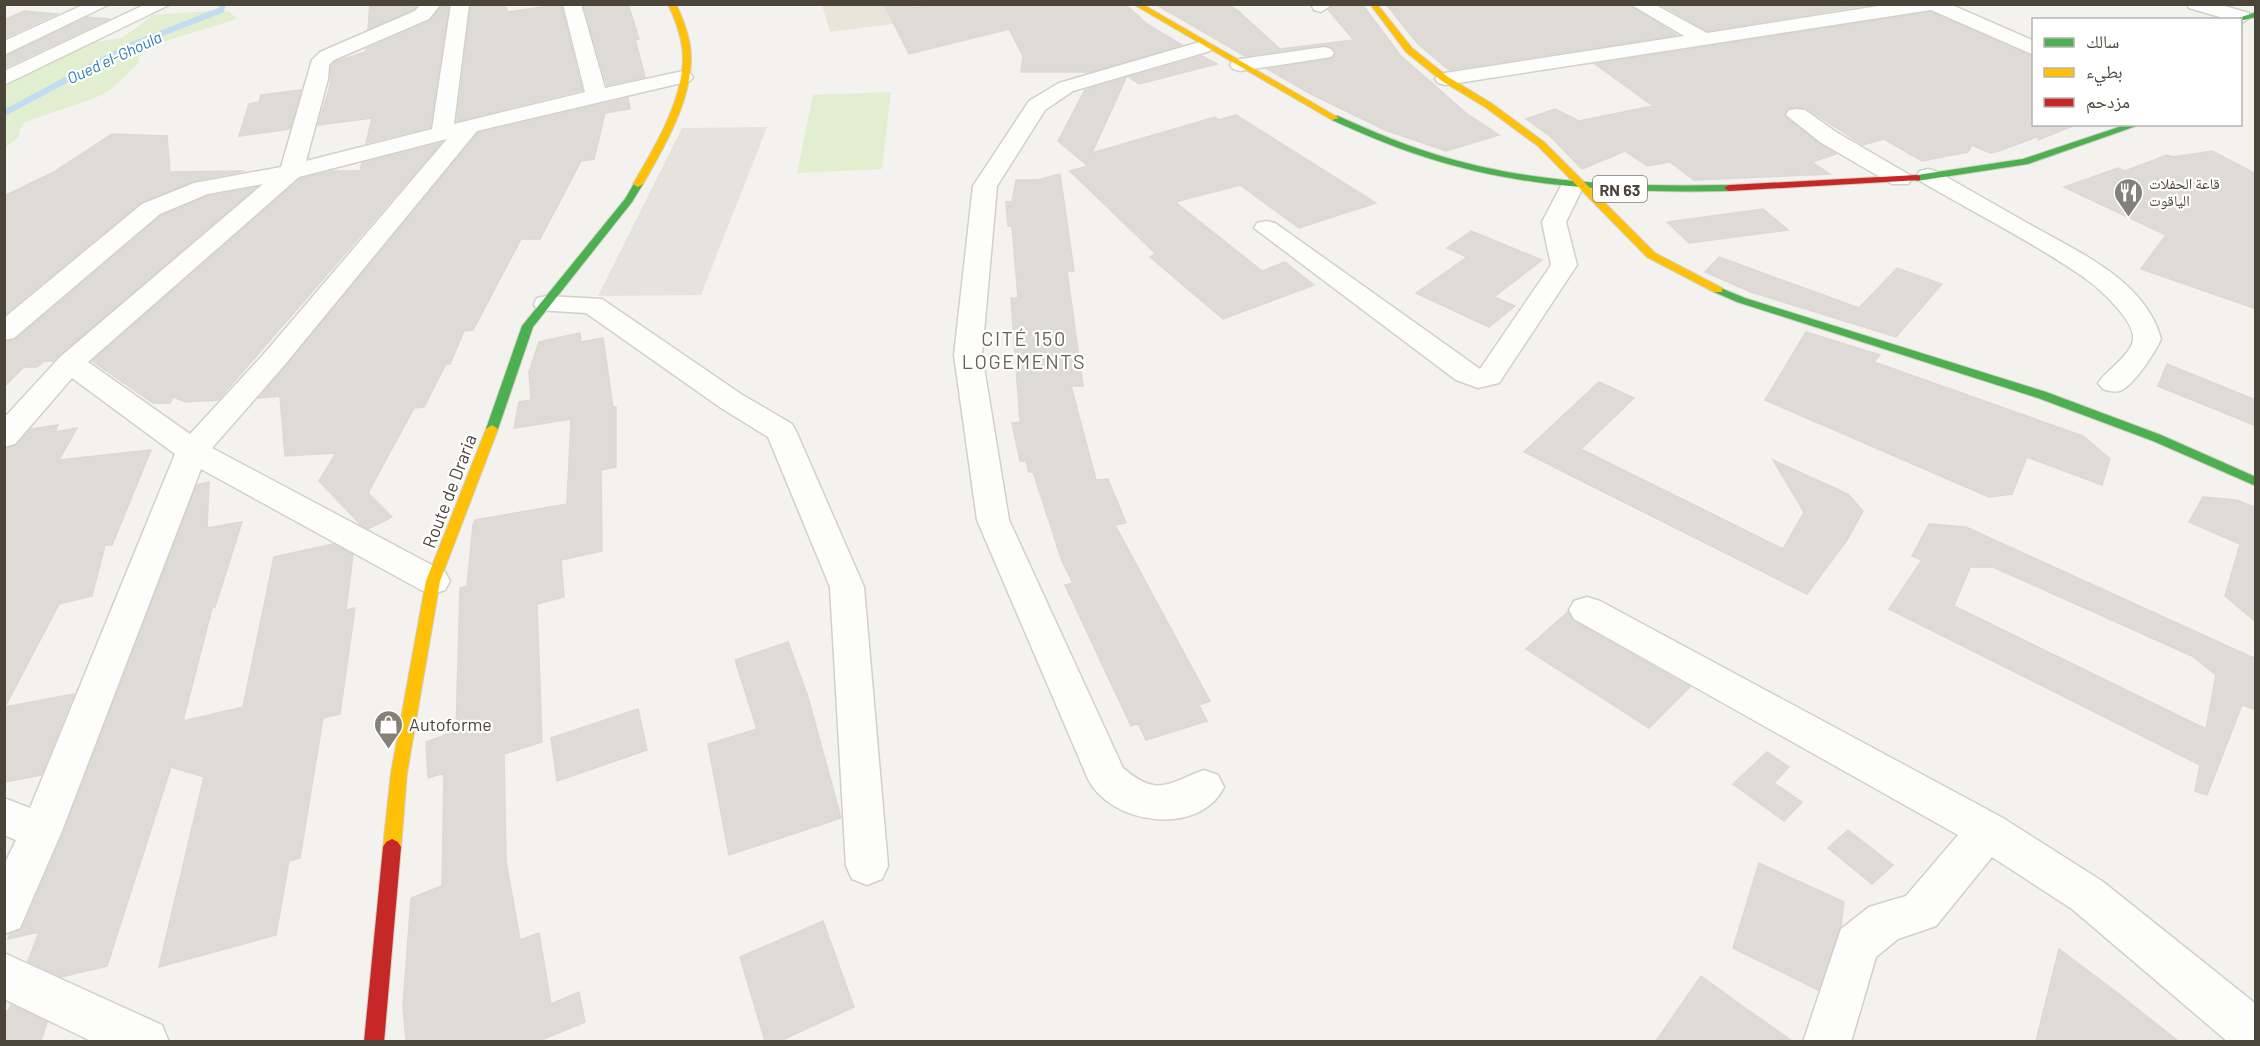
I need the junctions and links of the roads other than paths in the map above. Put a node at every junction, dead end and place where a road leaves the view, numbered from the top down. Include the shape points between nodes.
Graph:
1 (101, 4) edge
2 (162, 4) edge
3 (432, 4) edge
4 (460, 4) edge
5 (572, 4) edge
6 (672, 4) edge
7 (1136, 4) edge
8 (1373, 4) edge
9 (1639, 4) edge
10 (1840, 4) edge
11 (1933, 4) edge
12 (2196, 4) edge
13 (1771, 10) dead end
14 (1862, 15) junction
15 (2245, 17) edge
16 (1800, 25) junction
17 (1704, 39) junction
18 (1203, 47) junction
19 (2032, 48) edge
20 (4, 49) edge
21 (1324, 52) dead end
22 (1240, 65) junction
23 (683, 77) junction
24 (4, 79) edge
25 (1445, 79) junction
26 (596, 95) junction
27 (1797, 115) dead end
28 (2132, 126) edge
29 (455, 130) junction
30 (291, 172) junction
31 (1928, 176) junction
32 (1900, 179) junction
33 (1576, 187) junction
34 (1266, 228) dead end
35 (547, 304) junction
36 (4, 332) edge
37 (70, 363) junction
38 (2113, 384) dead end
39 (4, 437) edge
40 (192, 452) junction
41 (2256, 482) edge
42 (433, 581) junction
43 (1587, 610) dead end
44 (1204, 787) dead end
45 (23, 824) edge
46 (1988, 831) junction
47 (867, 866) dead end
48 (4, 914) edge
49 (4, 975) edge
50 (2256, 1034) edge
51 (145, 1041) edge
52 (374, 1041) edge
53 (1827, 1041) edge

1 - 20 street
2 - 24 street
3 - 30 street via 422,15 327,56 319,64
4 - 29 street
5 - 26 street
6 - 23 main road, Route de Draria via 682,27 687,60
7 - 18 main road, RN 63
8 - 25 main road via 1408,50
9 - 17 street
10 - 14 street
11 - 14 street
11 - 19 street
12 - 15 street
13 - 16 street
14 - 16 street
16 - 17 street
17 - 25 street
18 - 22 main road, RN 63
18 - 44 street via 1066,87 1037,106 985,186 968,356 993,520 1108,779 1119,790 1151,803 1180,800
21 - 22 street
22 - 33 main road, RN 63 via 1313,108 1414,152 1469,168
23 - 26 street
23 - 35 main road, Route de Draria via 662,143 628,200
25 - 33 main road via 1541,144
26 - 29 street
27 - 32 street
28 - 31 main road, RN 63 via 2051,154 1988,170
29 - 30 street
29 - 40 street via 272,362
30 - 36 street via 171,197 152,208
30 - 37 street
31 - 32 main road, RN 63
31 - 38 street via 2090,269 2124,298 2143,323 2147,339 2141,352
32 - 33 main road, RN 63 via 1722,190
33 - 34 street via 1554,222 1564,265 1489,376 1478,379
33 - 41 main road via 1651,255 1730,295 2042,395 2157,438
35 - 42 main road, Route de Draria via 528,326
35 - 47 street via 592,305 781,431 847,587
37 - 39 street
37 - 40 street
40 - 42 street
40 - 45 street
42 - 52 main road, Route de Draria via 399,773
43 - 46 street
45 - 48 street
46 - 50 street via 2087,895
46 - 53 street via 1920,912 1885,922 1857,944
49 - 51 street

